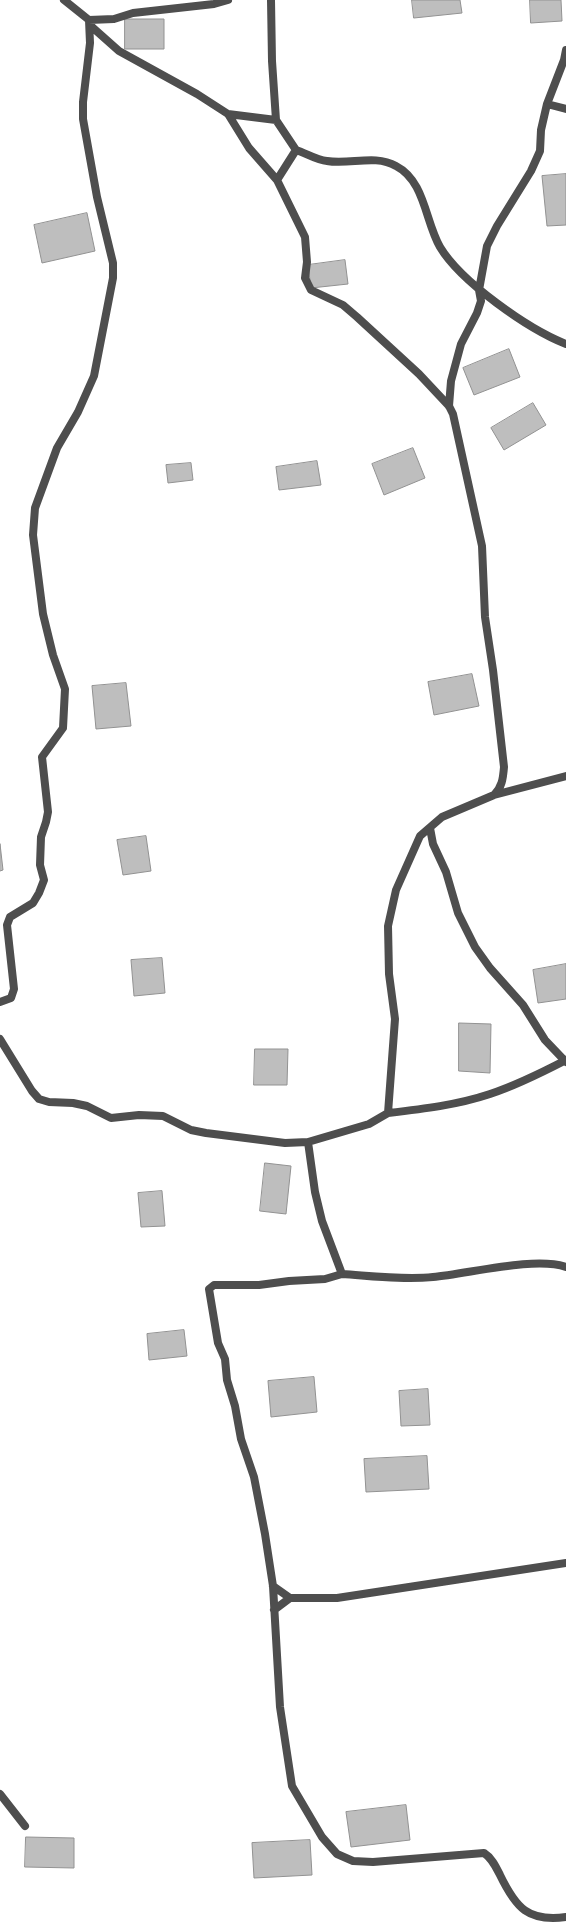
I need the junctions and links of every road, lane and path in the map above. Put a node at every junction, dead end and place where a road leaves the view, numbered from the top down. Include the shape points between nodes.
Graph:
1 (64, 0) edge
2 (228, 0) edge
3 (271, 0) edge
4 (89, 20) junction
5 (566, 50) edge
6 (547, 104) junction
7 (566, 109) edge
8 (228, 114) junction
9 (276, 120) junction
10 (296, 150) junction
11 (277, 180) junction
12 (479, 290) junction
13 (566, 344) edge
14 (449, 406) junction
15 (566, 776) edge
16 (494, 795) junction
17 (430, 828) junction
18 (0, 1002) edge
19 (0, 1039) edge
20 (566, 1061) edge
21 (388, 1113) junction
22 (308, 1142) junction
23 (566, 1267) edge
24 (342, 1274) junction
25 (566, 1563) edge
26 (273, 1586) junction
27 (290, 1598) junction
28 (274, 1610) junction
29 (0, 1794) edge
30 (25, 1826) dead end
31 (566, 1917) edge

1 - 4 street
2 - 4 street via 214,4 133,13 114,19
3 - 9 street
4 - 8 street via 92,28 118,51
4 - 18 street via 90,42 83,119 97,197 113,263 113,278 94,376 78,412 57,448 35,508 33,535 36,567 43,614 53,655 65,688 64,716 63,728 42,757 48,812 41,836 40,865 44,880 40,893 33,903 10,916 7,925 14,989 11,998
5 - 6 street
6 - 7 street
6 - 12 street via 541,130 540,151 487,246
8 - 9 street
8 - 11 street via 249,148
9 - 10 street
10 - 11 street
10 - 12 street via 327,161 373,160 398,166 414,182 440,248
11 - 14 street via 305,237 305,278 311,290 343,305 419,374
12 - 13 street via 551,338
12 - 14 street via 481,301 461,344 451,381
14 - 16 street via 453,414 482,546 485,617 504,767 503,782
15 - 16 street
16 - 17 street via 442,817
17 - 20 street via 458,913 475,947 523,1005 545,1040
17 - 21 street via 420,836 396,890 388,926 389,974 395,1019
19 - 22 street via 39,1099 87,1106 111,1118 163,1116 191,1130 206,1133 285,1143
20 - 21 street via 490,1094 433,1108
21 - 22 street via 368,1124
22 - 24 street via 322,1221
23 - 24 street via 556,1263 515,1266 432,1278
24 - 26 street via 325,1279 259,1285 214,1285 209,1289 218,1343 225,1359 227,1380 241,1439 254,1477
25 - 27 street via 337,1598
26 - 27 street
26 - 28 street
27 - 28 street
28 - 31 street via 277,1680 292,1786 322,1837 337,1854 353,1861 373,1862 484,1853 490,1856 510,1895 525,1910 540,1918
29 - 30 street

